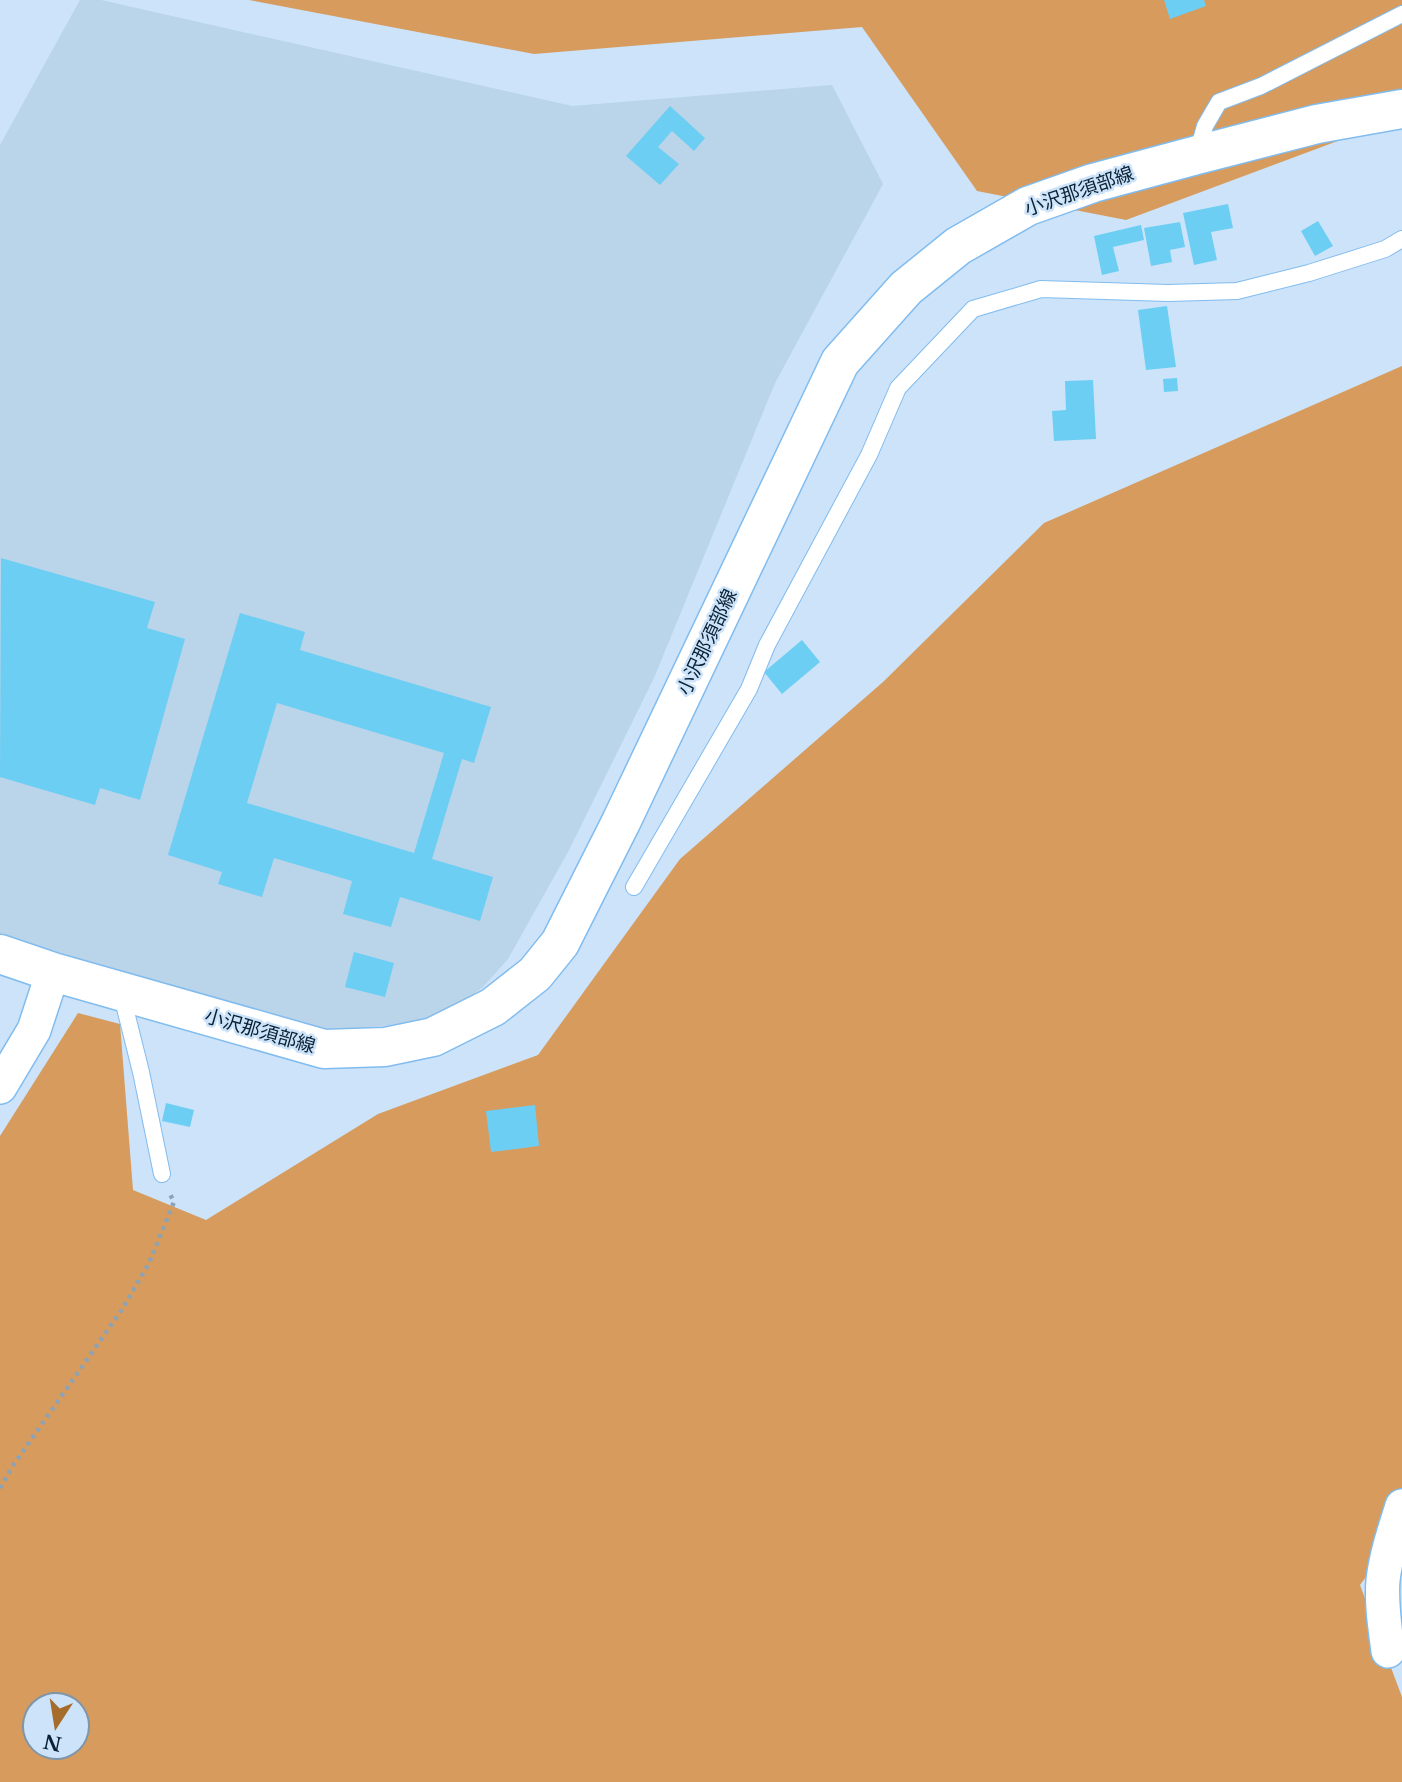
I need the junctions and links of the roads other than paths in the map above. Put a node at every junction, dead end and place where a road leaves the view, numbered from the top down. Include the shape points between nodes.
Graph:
1 (1402, 14) edge
2 (1402, 109) edge
3 (1197, 155) junction
4 (1402, 239) edge
5 (634, 887) dead end
6 (0, 954) edge
7 (53, 972) junction
8 (121, 990) junction
9 (0, 1087) edge
10 (162, 1174) road end
11 (1402, 1506) edge
12 (1388, 1651) dead end

1 - 3 lane via 1261,86 1219,102 1205,126
2 - 3 street, 小沢那須部線 via 1317,124
3 - 8 street, 小沢那須部線 via 1028,206 958,246 906,288 840,362 560,943 535,974 493,1007 433,1037 385,1047 324,1049
4 - 5 lane via 1385,250 1237,291 1041,289 973,309 898,387 869,455 767,645 749,689
6 - 7 street, 小沢那須部線
7 - 8 street, 小沢那須部線
7 - 9 street via 34,1030
8 - 10 lane
11 - 12 street via 1383,1581

